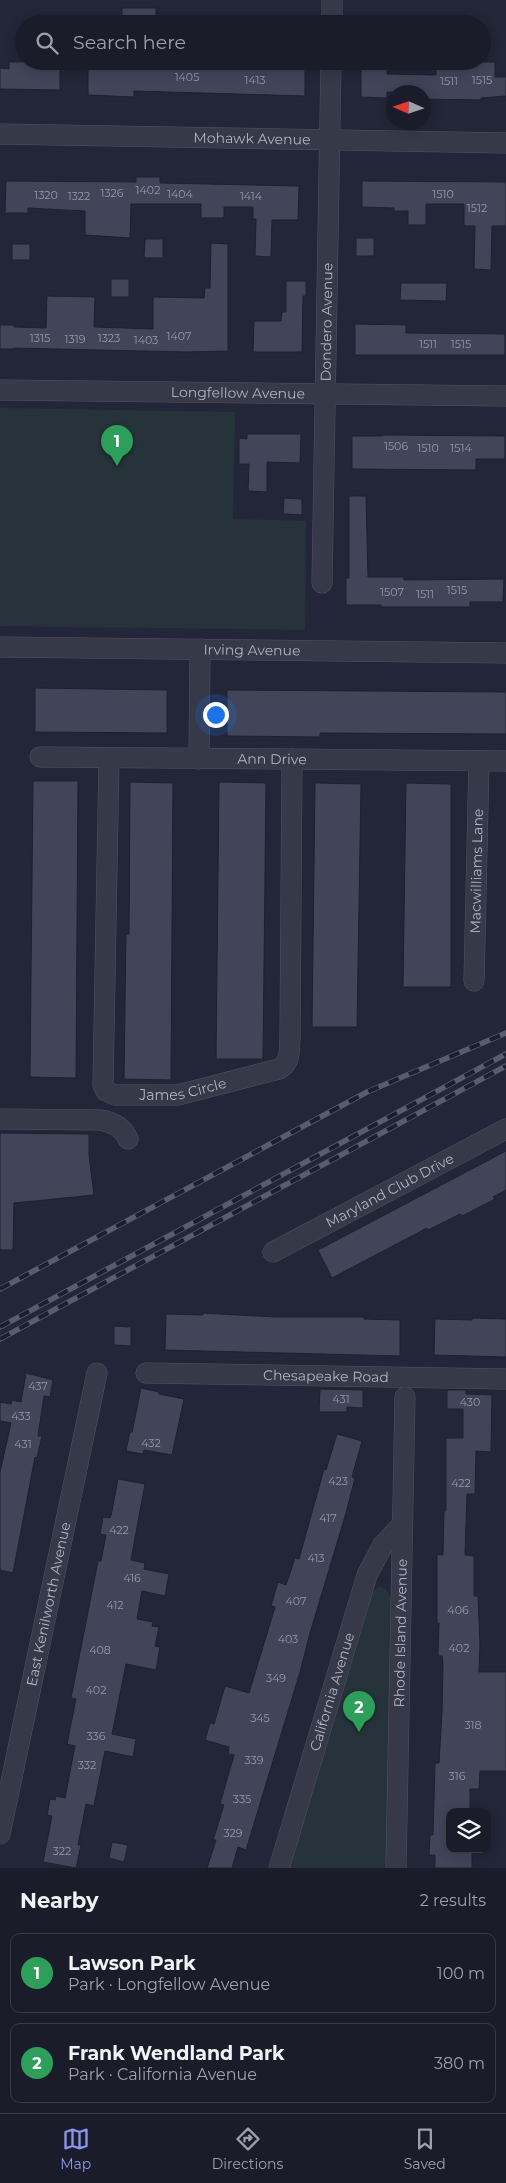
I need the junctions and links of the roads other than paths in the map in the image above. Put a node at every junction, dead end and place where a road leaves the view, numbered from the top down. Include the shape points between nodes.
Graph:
1 (332, 0) edge
2 (332, 15) edge
3 (331, 70) edge
4 (0, 134) edge
5 (330, 141) junction
6 (506, 144) edge
7 (0, 390) edge
8 (326, 395) junction
9 (506, 396) edge
10 (322, 583) dead end
11 (0, 647) edge
12 (200, 649) junction
13 (506, 653) edge
14 (40, 757) dead end
15 (109, 758) junction
16 (199, 759) junction
17 (292, 759) junction
18 (479, 761) junction
19 (506, 761) edge
20 (474, 981) dead end
21 (0, 1119) edge
22 (506, 1130) edge
23 (128, 1139) dead end
24 (274, 1252) dead end
25 (96, 1373) dead end
26 (146, 1374) dead end
27 (506, 1379) edge
28 (406, 1397) dead end
29 (402, 1525) junction
30 (0, 1834) edge
31 (279, 1868) edge
32 (396, 1868) edge

1 - 2 street
3 - 5 street, Dondero Avenue
4 - 5 street, Mohawk Avenue
5 - 6 street, Mohawk Avenue
5 - 8 street, Dondero Avenue
7 - 8 street, Longfellow Avenue
8 - 9 street, Longfellow Avenue
8 - 10 street, Dondero Avenue
11 - 12 street, Irving Avenue
12 - 13 street, Irving Avenue
12 - 16 street
14 - 15 street, Ann Drive
15 - 16 street, Ann Drive
15 - 17 street, James Circle via 102,1082 110,1094 160,1095 187,1094 280,1069 286,1064 290,1039
16 - 17 street, Ann Drive
17 - 18 street, Ann Drive
18 - 19 street, Ann Drive
18 - 20 street, Macwilliams Lane
21 - 23 street via 100,1120 124,1131
22 - 24 street, Maryland Club Drive
25 - 30 street, East Kenilworth Avenue
26 - 27 street, Chesapeake Road
28 - 29 street, Rhode Island Avenue
29 - 31 street, California Avenue via 382,1545 367,1575
29 - 32 street, Rhode Island Avenue

